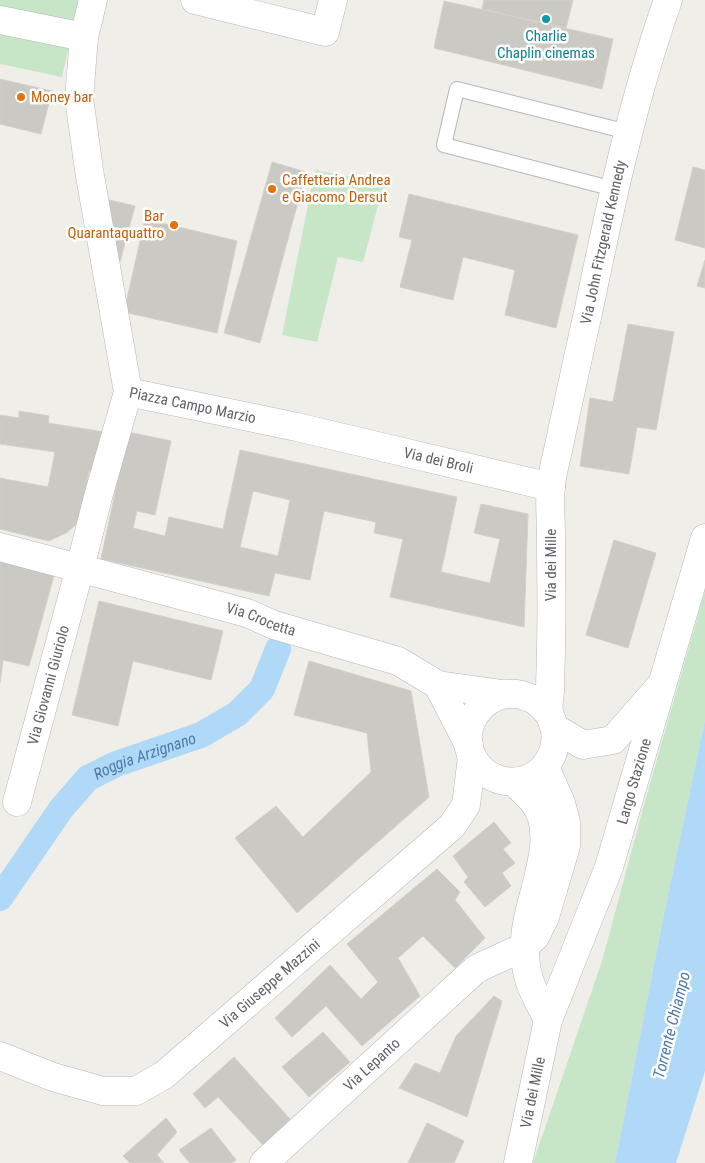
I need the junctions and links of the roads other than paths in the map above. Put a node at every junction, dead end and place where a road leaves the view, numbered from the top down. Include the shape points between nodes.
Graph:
1 (93, 0) edge
2 (195, 0) edge
3 (333, 0) edge
4 (668, 0) edge
5 (0, 20) edge
6 (84, 37) junction
7 (628, 132) junction
8 (614, 189) junction
9 (128, 392) junction
10 (325, 434) joint
11 (550, 487) junction
12 (705, 538) edge
13 (0, 547) edge
14 (80, 568) junction
15 (551, 642) junction
16 (662, 684) junction
17 (438, 685) junction
18 (509, 694) junction
19 (552, 721) junction
20 (470, 751) junction
21 (545, 767) junction
22 (514, 782) junction
23 (17, 802) dead end
24 (526, 936) junction
25 (480, 967) junction
26 (529, 979) junction
27 (548, 1020) junction
28 (0, 1056) edge
29 (264, 1163) edge
30 (518, 1163) edge

1 - 6 street, Piazza Campo Marzio
2 - 3 street via 324,32
4 - 7 street, Via John Fitzgerald Kennedy
5 - 6 street
6 - 9 street, Piazza Campo Marzio via 79,98
7 - 8 street, Via John Fitzgerald Kennedy
7 - 8 lane via 458,89 446,136 444,145
8 - 11 street, Via John Fitzgerald Kennedy
9 - 10 street, Piazza Campo Marzio
9 - 14 street, Via Giovanni Giuriolo
10 - 11 street, Via dei Broli
11 - 15 street, Via dei Mille
12 - 16 street, Largo Stazione
13 - 14 street
14 - 17 street, Via Crocetta via 247,613 274,625 398,662
14 - 23 street, Via Giovanni Giuriolo
15 - 18 street
15 - 19 street, Via dei Mille
16 - 19 street via 613,740 583,745
16 - 27 street, Largo Stazione via 609,867
17 - 18 street, Via Crocetta
17 - 20 street
18 - 19 street via 529,697 540,704
18 - 20 street via 490,700 479,708 468,732
19 - 21 street via 556,743
20 - 22 street via 480,768 490,776
20 - 28 street, Via Giuseppe Mazzini via 466,805 452,826 164,1075 136,1091 102,1091 53,1078
21 - 22 street via 536,775
21 - 24 street, Via Lepanto via 561,803 566,822 566,846 545,917 535,937
22 - 24 street via 534,801 542,819 544,841
24 - 25 street, Via Lepanto
24 - 26 street
25 - 26 street
25 - 29 street, Via Lepanto
26 - 27 street
27 - 30 street, Via dei Mille

